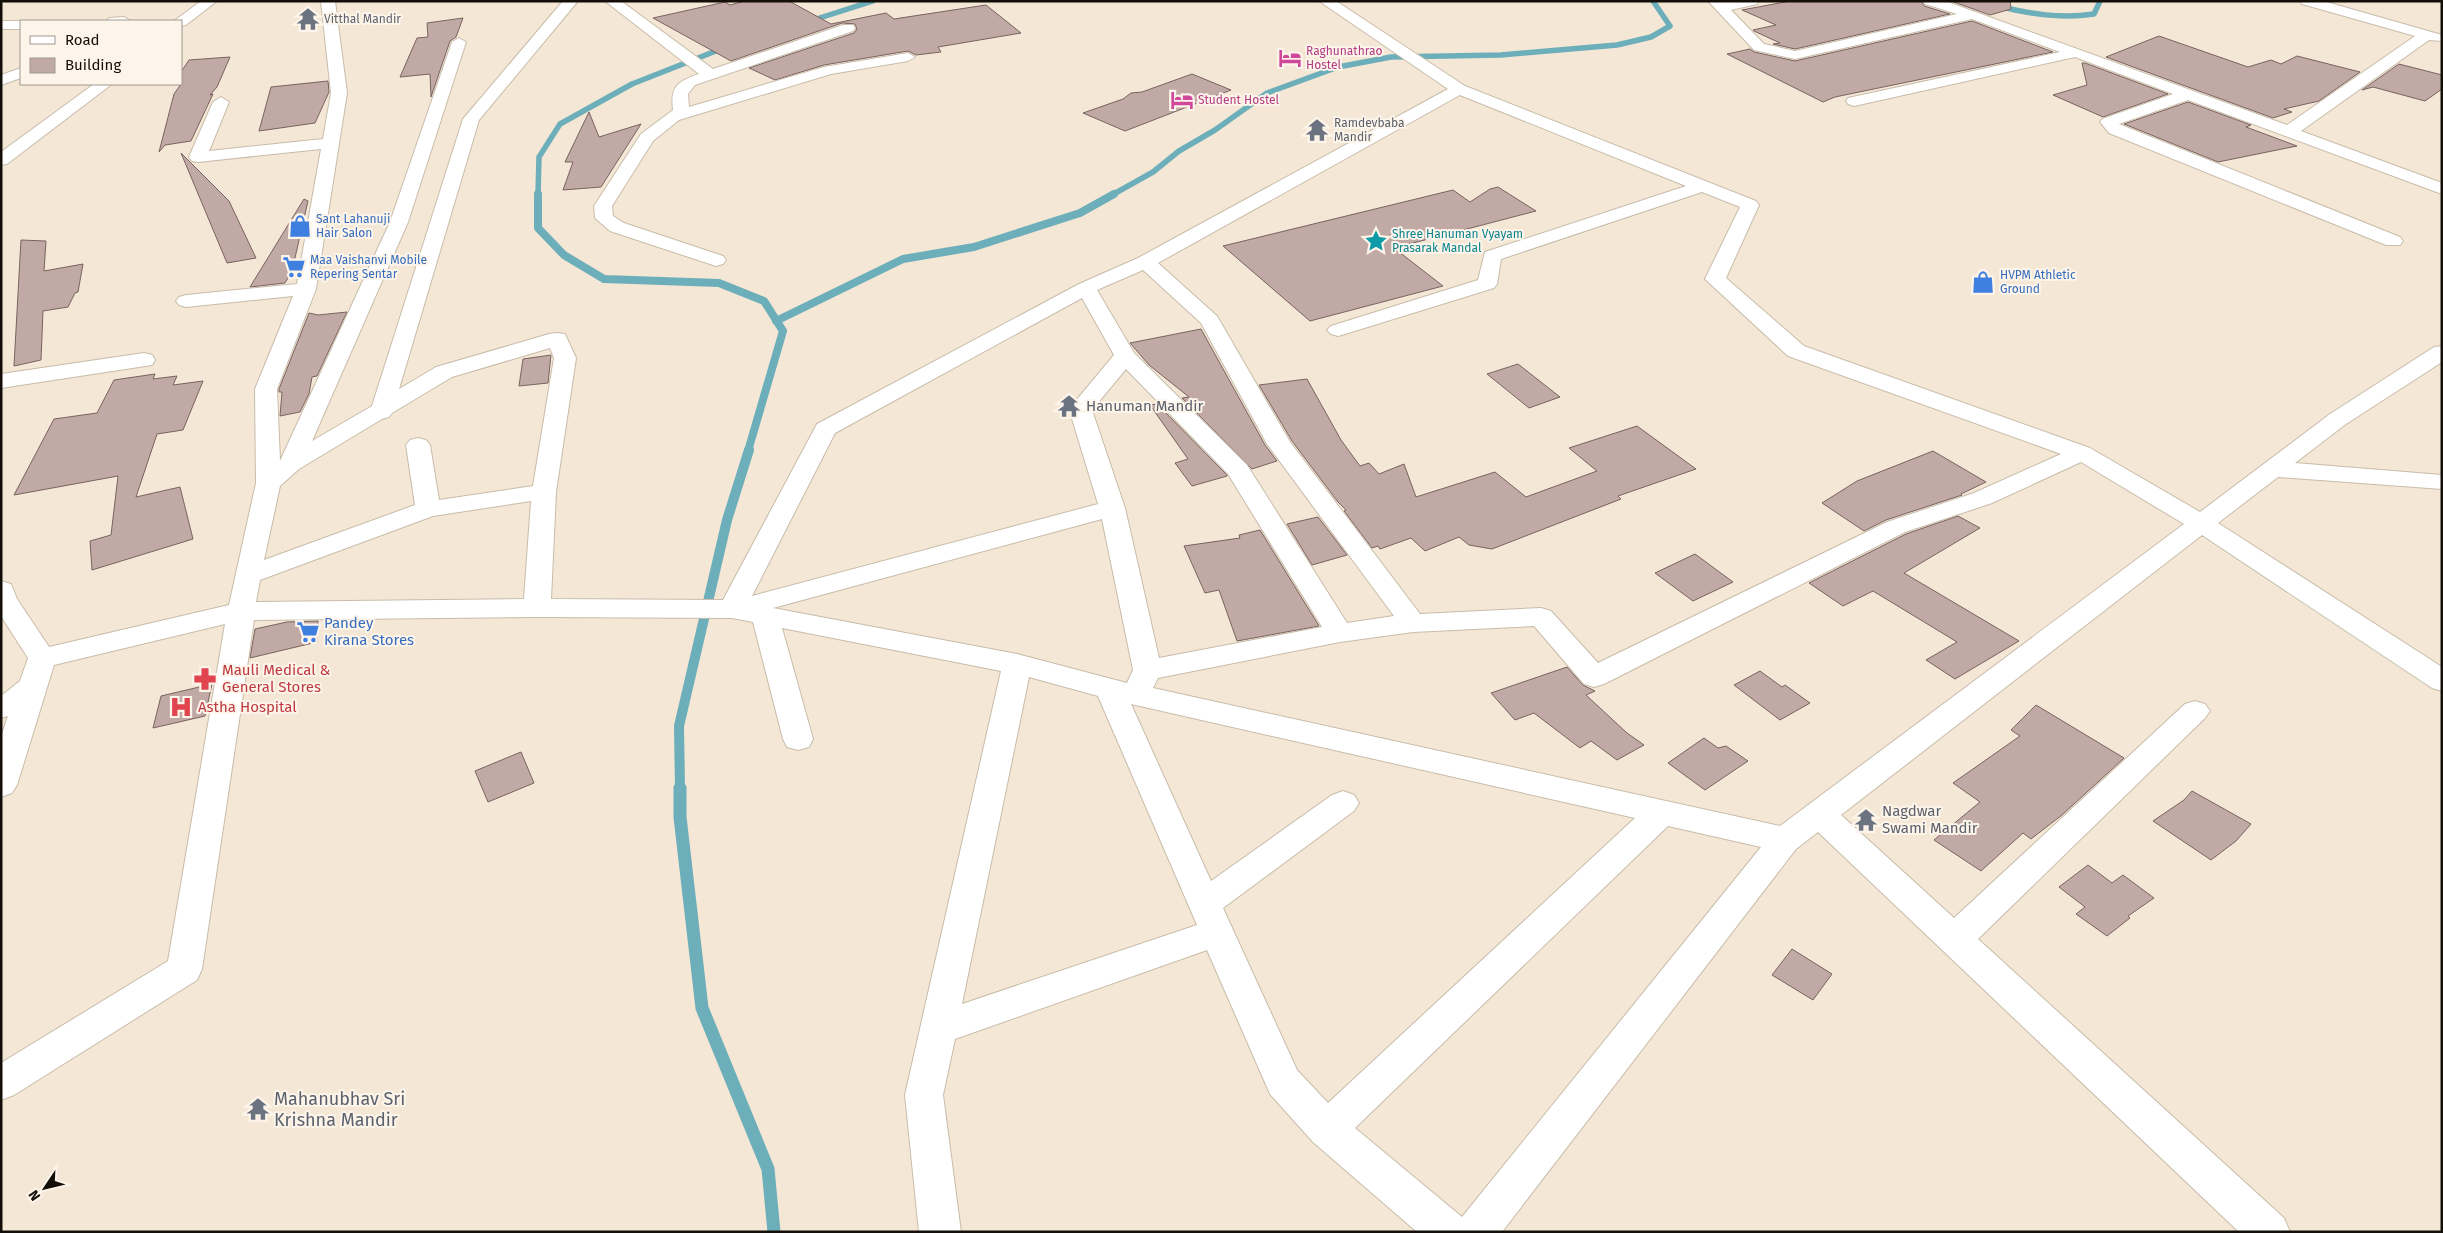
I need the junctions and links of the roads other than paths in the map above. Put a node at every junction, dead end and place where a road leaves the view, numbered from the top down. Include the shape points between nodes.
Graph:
1 (210, 1) edge
2 (328, 1) edge
3 (571, 1) edge
4 (612, 1) edge
5 (1326, 1) edge
6 (1752, 1) edge
7 (1930, 1) edge
8 (2307, 1) edge
9 (1719, 4) edge
10 (1972, 14) junction
11 (182, 21) edge
12 (20, 24) edge
13 (1, 25) edge
14 (848, 28) dead end
15 (2426, 35) junction
16 (2442, 39) edge
17 (459, 42) dead end
18 (2075, 53) junction
19 (908, 57) dead end
20 (713, 72) junction
21 (20, 74) edge
22 (1, 80) edge
23 (103, 85) edge
24 (767, 89) junction
25 (1459, 89) junction
26 (2187, 95) junction
27 (1854, 101) dead end
28 (221, 102) dead end
29 (677, 116) junction
30 (2288, 132) junction
31 (330, 143) junction
32 (1, 160) edge
33 (2442, 170) edge
34 (2424, 183) junction
35 (1702, 186) junction
36 (2442, 189) edge
37 (2393, 241) dead end
38 (716, 260) dead end
39 (1145, 262) junction
40 (306, 288) junction
41 (1086, 288) junction
42 (186, 301) dead end
43 (1338, 330) dead end
44 (2442, 352) edge
45 (1124, 356) junction
46 (144, 360) dead end
47 (1, 381) edge
48 (381, 412) junction
49 (418, 445) dead end
50 (2082, 453) junction
51 (290, 464) junction
52 (2272, 469) junction
53 (2442, 482) edge
54 (268, 483) junction
55 (544, 492) junction
56 (1112, 508) junction
57 (428, 509) junction
58 (2201, 523) junction
59 (247, 575) junction
60 (1, 590) edge
61 (537, 608) junction
62 (724, 609) junction
63 (241, 611) junction
64 (765, 616) junction
65 (1413, 623) junction
66 (1340, 633) junction
67 (42, 658) junction
68 (1017, 664) junction
69 (2442, 681) edge
70 (1131, 685) junction
71 (33, 686) junction
72 (1, 708) edge
73 (2195, 710) dead end
74 (798, 739) dead end
75 (1, 785) edge
76 (1343, 803) dead end
77 (1662, 812) junction
78 (1819, 814) junction
79 (1785, 840) junction
80 (1211, 918) junction
81 (1954, 940) junction
82 (938, 1028) junction
83 (1, 1083) edge
84 (1327, 1129) junction
85 (940, 1232) edge
86 (1448, 1232) edge
87 (1476, 1232) edge
88 (2269, 1232) edge

1 - 11 street
2 - 31 street via 339,93
3 - 48 street via 470,119
4 - 20 street via 685,57
5 - 25 street
6 - 9 street
7 - 10 street
8 - 15 street
9 - 10 street via 1759,47 1795,56
10 - 18 street
12 - 13 street
14 - 20 street
15 - 16 street
15 - 30 street
17 - 51 street via 399,222
18 - 26 street
18 - 27 street
19 - 24 street via 829,70
20 - 24 street
20 - 29 street via 681,87 681,110
21 - 22 street
23 - 32 street
24 - 29 street
25 - 35 street
25 - 39 street
26 - 30 street
26 - 37 street via 2108,122 2115,129
28 - 31 street via 198,156
29 - 38 street via 641,146 603,206 604,218 617,227
30 - 34 street
31 - 40 street
33 - 34 street
34 - 36 street
35 - 43 street via 1492,256 1487,284
35 - 50 street via 1750,205 1715,280 1796,351
39 - 41 street
39 - 65 street via 1210,320 1279,444
40 - 42 street
40 - 54 street via 266,389
41 - 45 street
41 - 62 street via 825,429
44 - 52 street via 2338,419
45 - 56 street via 1080,409
45 - 66 street via 1238,470
46 - 47 street
48 - 51 street
48 - 55 street via 444,372 557,339 565,358
49 - 57 street
50 - 58 street
50 - 65 street via 1983,498 1896,527 1594,677 1541,616
51 - 54 street
52 - 53 street
52 - 58 street
54 - 59 street
55 - 57 street
55 - 61 street
56 - 62 street
56 - 70 street
57 - 59 street
58 - 69 street
58 - 78 street
59 - 63 street
60 - 67 street
61 - 62 street
61 - 63 street
62 - 64 street
63 - 67 street
63 - 83 street via 184,969
64 - 68 street
64 - 74 street
65 - 66 street
66 - 70 street
67 - 71 street
68 - 70 street
68 - 82 street
70 - 77 street
70 - 80 street
71 - 72 street
71 - 75 street
73 - 81 street
76 - 80 street
77 - 79 street
77 - 84 street
78 - 79 street
78 - 81 street
79 - 87 street
80 - 82 street
80 - 84 street via 1283,1082
81 - 88 street
82 - 85 street via 924,1095
84 - 86 street

